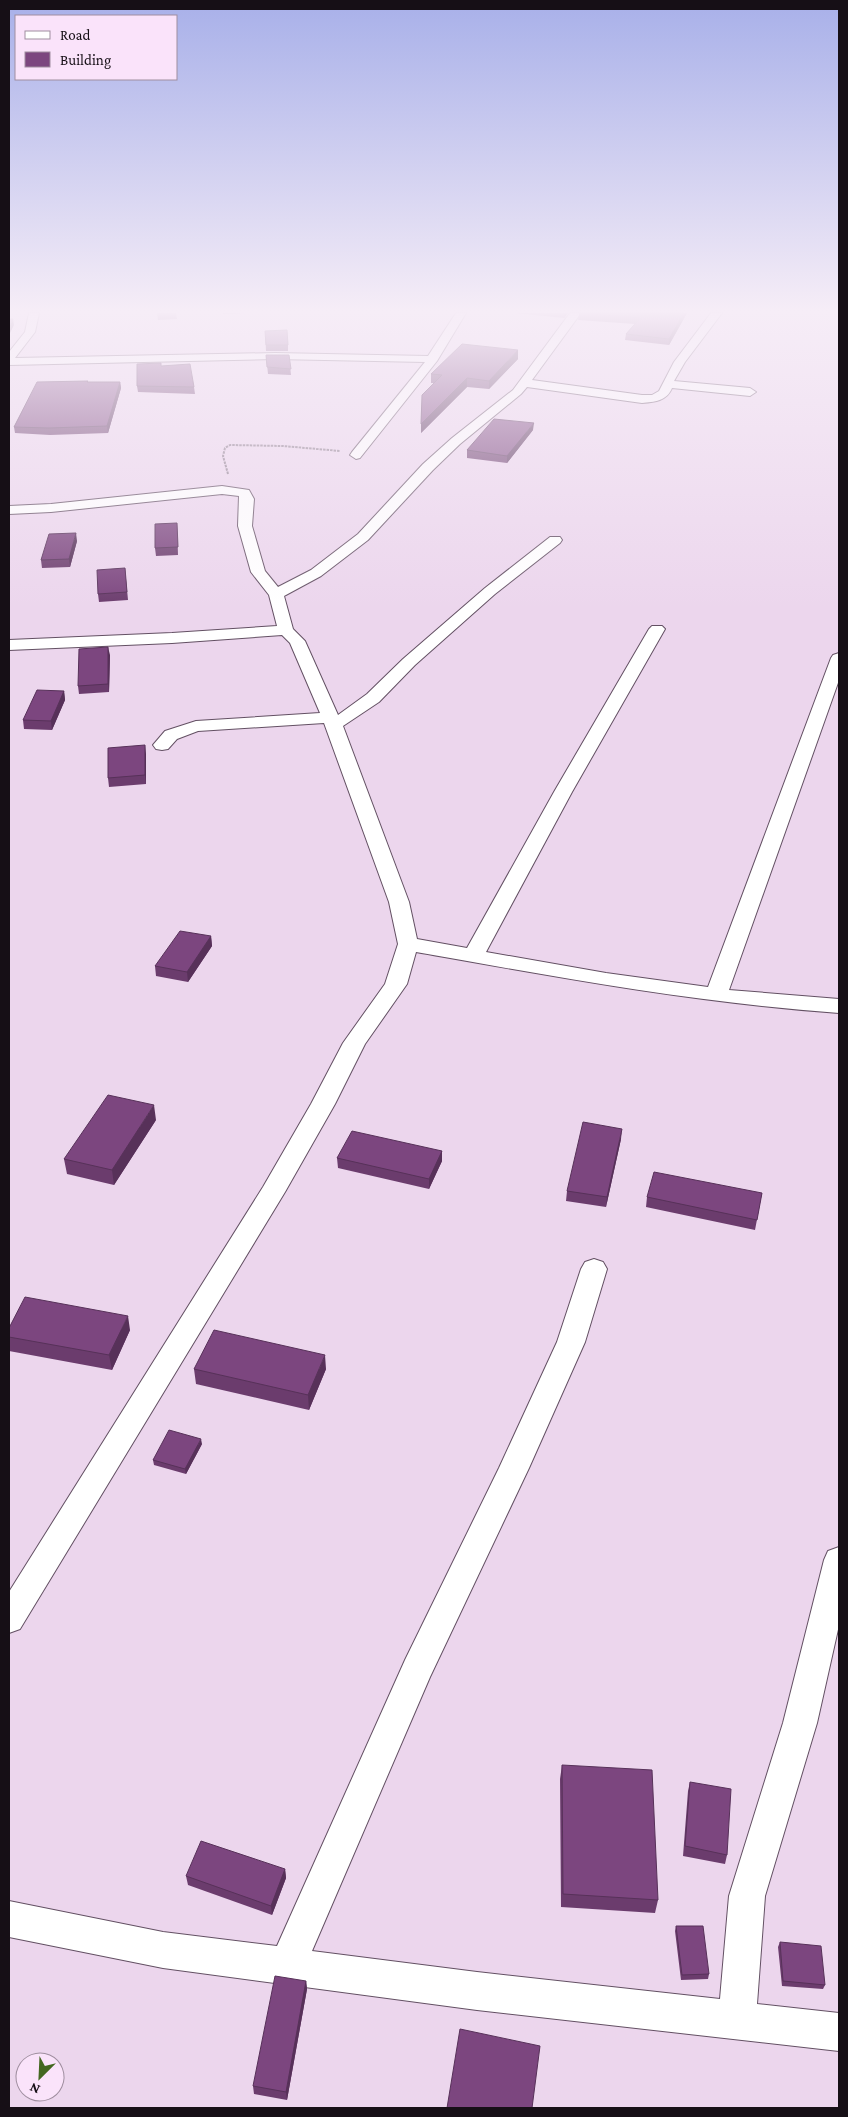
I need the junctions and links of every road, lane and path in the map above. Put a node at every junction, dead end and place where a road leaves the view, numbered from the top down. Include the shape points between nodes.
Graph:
1 (390, 412) edge
2 (492, 412) edge
3 (356, 454) joint
4 (233, 490) junction
5 (9, 510) edge
6 (555, 540) dead end
7 (276, 594) junction
8 (657, 629) dead end
9 (286, 630) junction
10 (9, 645) edge
11 (839, 658) edge
12 (332, 721) junction
13 (162, 745) dead end
14 (408, 944) junction
15 (474, 955) junction
16 (716, 995) junction
17 (839, 1006) edge
18 (594, 1269) dead end
19 (839, 1560) edge
20 (9, 1619) edge
21 (9, 1919) edge
22 (288, 1966) junction
23 (737, 2021) junction
24 (839, 2032) edge

1 - 3 street
2 - 7 street via 428,467 363,537 316,573
3 - 4 path via 283,446 230,446 225,448 223,456
4 - 5 street
4 - 7 street via 244,493 247,499 246,526 258,572
6 - 12 street via 475,604 373,698
7 - 9 street
8 - 15 street
9 - 10 street
9 - 12 street via 297,642
11 - 16 street
12 - 13 street via 196,726 171,735
12 - 14 street via 399,902
14 - 15 street
14 - 20 street via 396,984 354,1043 273,1192
15 - 16 street
16 - 17 street
18 - 22 street via 571,1342 416,1671
19 - 23 street via 800,1723 747,1896
21 - 22 street via 163,1950
22 - 23 street
23 - 24 street

